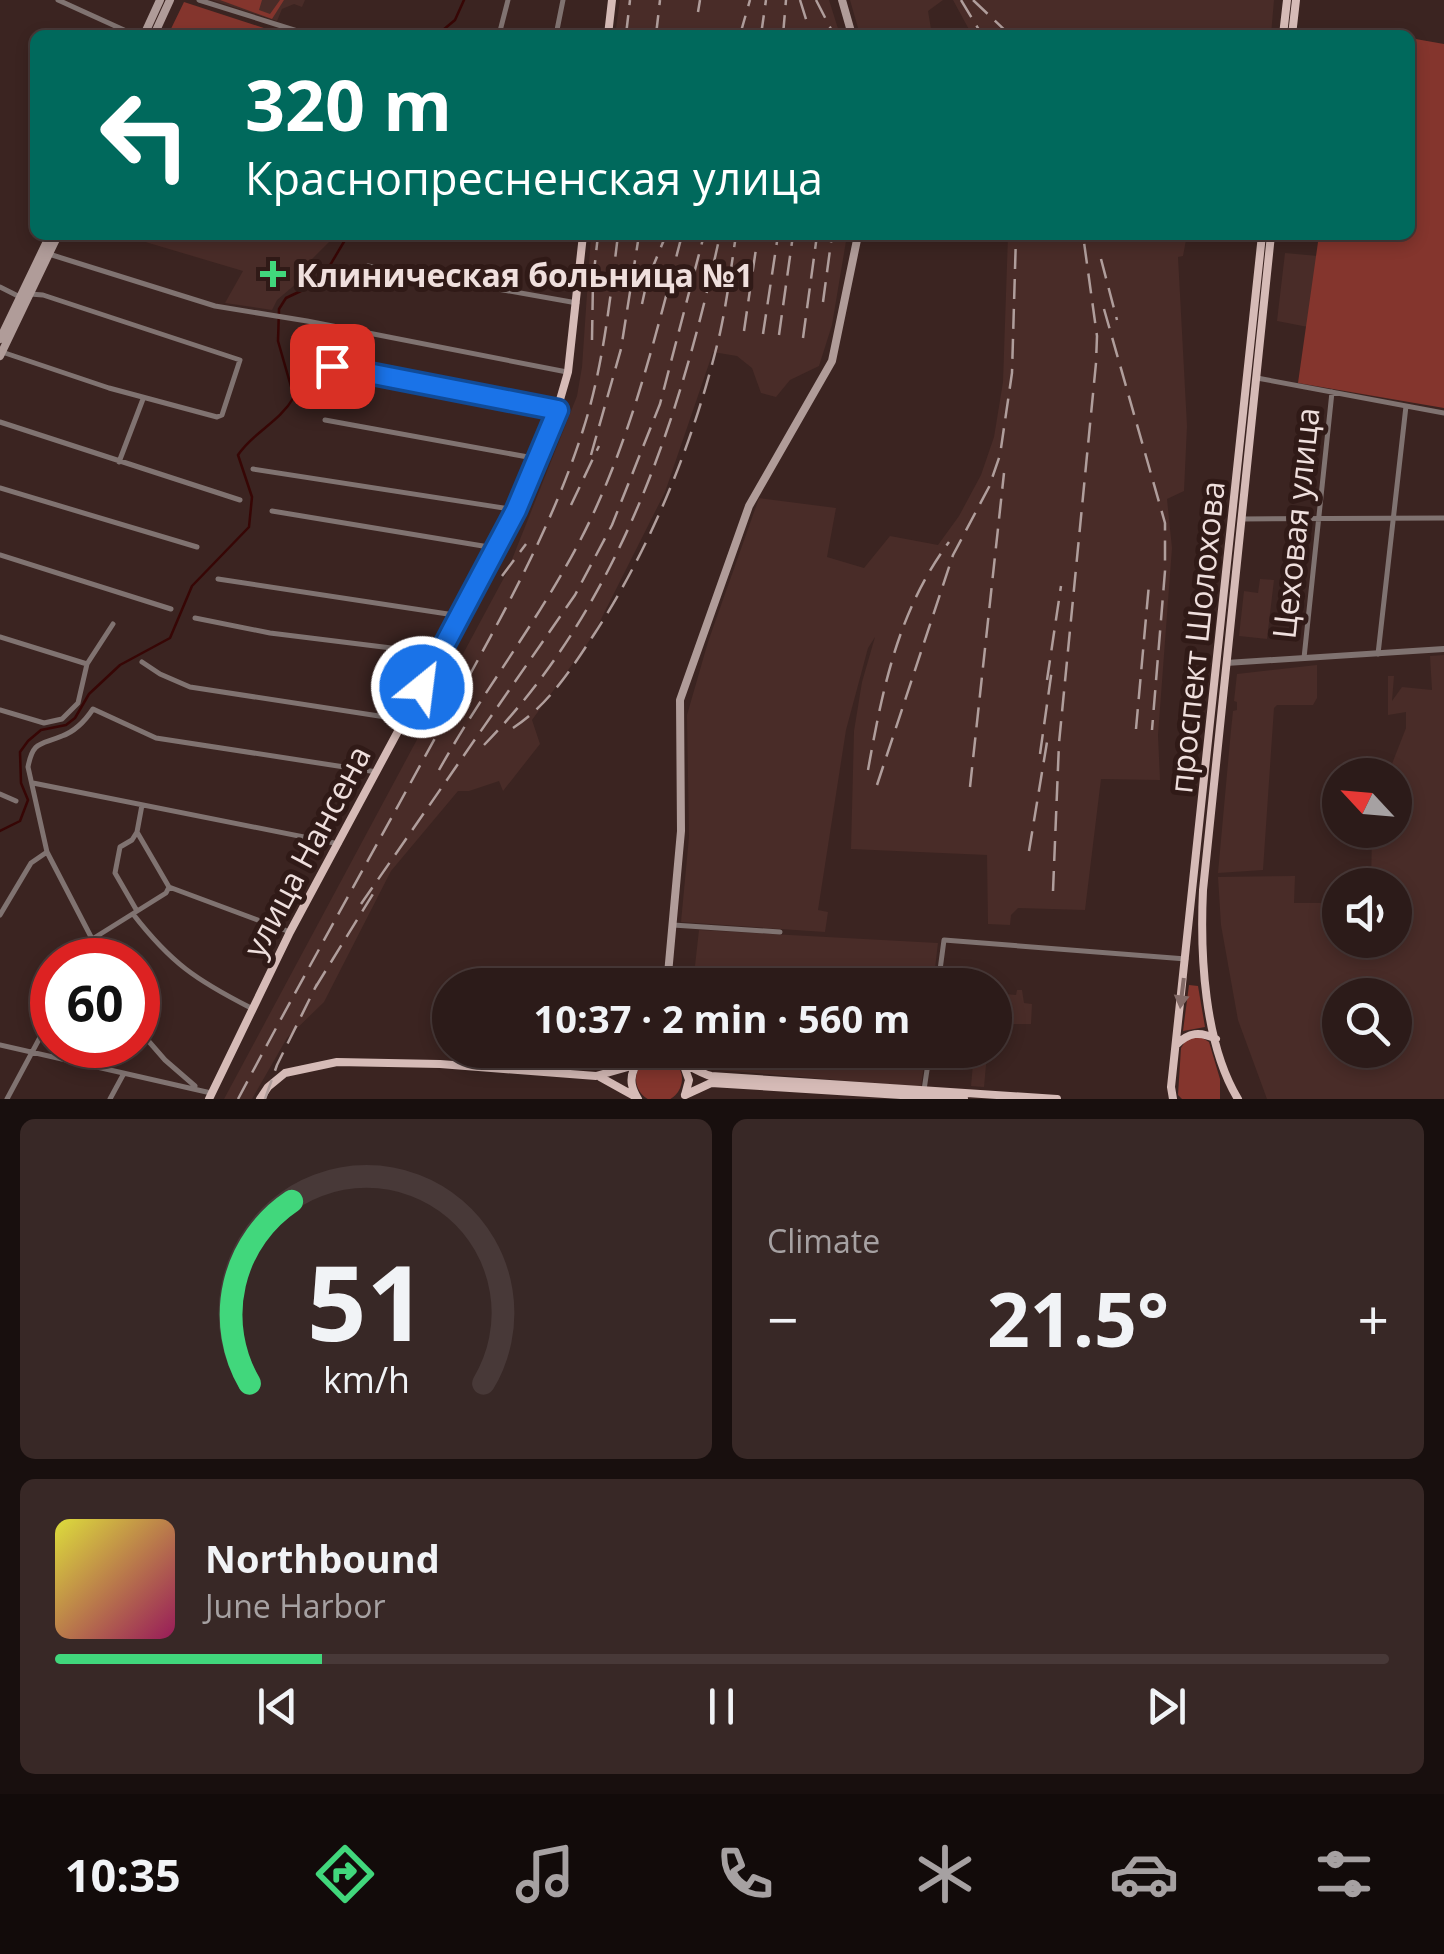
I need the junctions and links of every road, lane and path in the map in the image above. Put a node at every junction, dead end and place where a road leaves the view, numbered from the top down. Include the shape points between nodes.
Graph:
1 (58, 0) edge
2 (160, 0) edge
3 (170, 0) edge
4 (199, 0) edge
5 (508, 0) edge
6 (562, 0) edge
7 (612, 0) edge
8 (842, 0) edge
9 (1287, 0) edge
10 (1296, 0) edge
11 (124, 30) edge
12 (146, 30) edge
13 (156, 30) edge
14 (294, 30) edge
15 (500, 30) edge
16 (557, 30) edge
17 (609, 30) edge
18 (851, 30) edge
19 (1284, 30) edge
20 (1293, 30) edge
21 (48, 240) edge
22 (56, 240) edge
23 (583, 240) edge
24 (857, 240) edge
25 (1262, 240) edge
26 (1271, 240) edge
27 (49, 254) junction
28 (368, 266) dead end
29 (0, 287) edge
30 (25, 296) junction
31 (577, 304) junction
32 (1, 336) edge
33 (1, 354) edge
34 (332, 366) dead end
35 (568, 372) junction
36 (1257, 378) junction
37 (1332, 392) junction
38 (143, 398) junction
39 (1406, 406) junction
40 (558, 410) junction
41 (1444, 413) edge
42 (325, 420) dead end
43 (0, 422) edge
44 (538, 459) junction
45 (119, 462) junction
46 (253, 468) dead end
47 (0, 488) edge
48 (240, 500) dead end
49 (516, 510) junction
50 (272, 511) dead end
51 (1392, 518) junction
52 (1444, 518) edge
53 (1242, 519) junction
54 (1319, 519) junction
55 (198, 548) dead end
56 (497, 548) junction
57 (0, 555) edge
58 (218, 579) dead end
59 (171, 609) dead end
60 (461, 616) junction
61 (196, 618) dead end
62 (113, 624) dead end
63 (0, 637) edge
64 (1444, 649) edge
65 (440, 654) junction
66 (1378, 654) junction
67 (1304, 658) junction
68 (142, 662) dead end
69 (1222, 663) junction
70 (87, 664) junction
71 (0, 710) edge
72 (404, 720) junction
73 (377, 772) junction
74 (33, 782) junction
75 (0, 794) edge
76 (16, 801) dead end
77 (142, 805) junction
78 (137, 832) junction
79 (338, 844) junction
80 (47, 852) junction
81 (169, 886) junction
82 (135, 912) junction
83 (0, 914) edge
84 (674, 925) junction
85 (290, 932) junction
86 (780, 932) dead end
87 (94, 938) joint
88 (1186, 959) junction
89 (669, 968) edge
90 (940, 968) edge
91 (251, 1008) junction
92 (1216, 1040) junction
93 (1176, 1045) junction
94 (0, 1046) edge
95 (30, 1054) edge
96 (160, 1054) edge
97 (30, 1057) edge
98 (96, 1068) edge
99 (621, 1068) edge
100 (636, 1068) edge
101 (683, 1068) edge
102 (697, 1068) edge
103 (926, 1068) edge
104 (124, 1074) junction
105 (596, 1076) junction
106 (1232, 1085) junction
107 (1170, 1087) junction
108 (198, 1088) junction
109 (840, 1095) edge
110 (921, 1095) edge
111 (210, 1096) edge
112 (684, 1097) edge
113 (637, 1098) edge
114 (6, 1099) edge
115 (110, 1099) edge
116 (260, 1099) edge
117 (964, 1099) edge
118 (1057, 1099) edge
119 (1163, 1099) edge
120 (1174, 1099) edge
121 (1228, 1099) edge
122 (1238, 1099) edge

1 - 11 street
2 - 12 main road
3 - 13 main road
4 - 14 street
5 - 15 street
6 - 16 street
7 - 17 main road
8 - 18 main road
9 - 19 main road
10 - 20 main road
21 - 30 main road
22 - 27 main road
23 - 31 main road, улица Нансена
24 - 84 main road via 832,360 749,506 680,700
25 - 69 main road, проспект Шолохова
26 - 36 main road, проспект Шолохова
27 - 30 main road
27 - 35 street via 215,306
28 - 31 street
29 - 30 street
30 - 32 main road
30 - 33 main road
30 - 38 street via 43,295 240,360 217,417
31 - 35 main road, улица Нансена
33 - 38 street
34 - 40 street
35 - 40 main road, улица Нансена
36 - 37 street
36 - 53 main road, проспект Шолохова
37 - 39 street
37 - 54 street, Цеховая улица
38 - 45 street
39 - 41 street
39 - 51 street
40 - 44 main road, улица Нансена
42 - 44 street
43 - 45 street
44 - 49 main road, улица Нансена
45 - 48 street
46 - 49 street
47 - 55 street
49 - 56 main road, улица Нансена
50 - 56 street
51 - 52 street
51 - 54 street
51 - 66 street
53 - 54 street
53 - 69 main road, проспект Шолохова
54 - 67 street, Цеховая улица
56 - 60 main road, улица Нансена
57 - 59 street
58 - 60 street
60 - 65 main road, улица Нансена
61 - 65 street
62 - 70 street
63 - 70 street
64 - 66 street
65 - 72 main road, улица Нансена
66 - 67 street
67 - 69 street
68 - 72 street via 190,687
69 - 88 main road, проспект Шолохова
69 - 92 main road, проспект Шолохова via 1202,916
70 - 71 street via 78,704 62,719 44,722
72 - 73 main road, улица Нансена
73 - 74 street via 156,738 93,709 67,734 34,748 28,767
73 - 79 main road, улица Нансена
74 - 77 street
74 - 80 street
75 - 76 street
77 - 78 street
77 - 79 street
78 - 81 street
78 - 82 street via 120,847 115,873
79 - 85 main road, улица Нансена
80 - 83 street via 31,863
80 - 87 street
81 - 82 street
81 - 85 street
82 - 87 street
82 - 91 street via 180,967
84 - 86 street
84 - 89 main road
85 - 91 main road, улица Нансена
88 - 90 street via 944,940
88 -> 93 main road, проспект Шолохова
91 - 111 main road, улица Нансена
92 - 93 main road via 1198,1033
92 - 106 main road, проспект Шолохова
93 - 107 main road, проспект Шолохова
94 - 95 street
96 - 108 street
97 - 114 street
98 - 104 street
99 - 105 main road
100 - 113 main road via 631,1080
101 - 112 main road via 689,1080
102 - 110 main road via 711,1076
103 - 110 street
104 - 108 street
104 - 115 street
105 - 113 main road
105 - 116 main road via 337,1062 281,1076
106 - 121 main road
106 - 122 main road, проспект Шолохова
107 - 119 main road
107 - 120 main road
108 - 111 street
109 - 110 main road
109 - 112 main road via 711,1083
110 - 117 main road
110 - 118 main road

